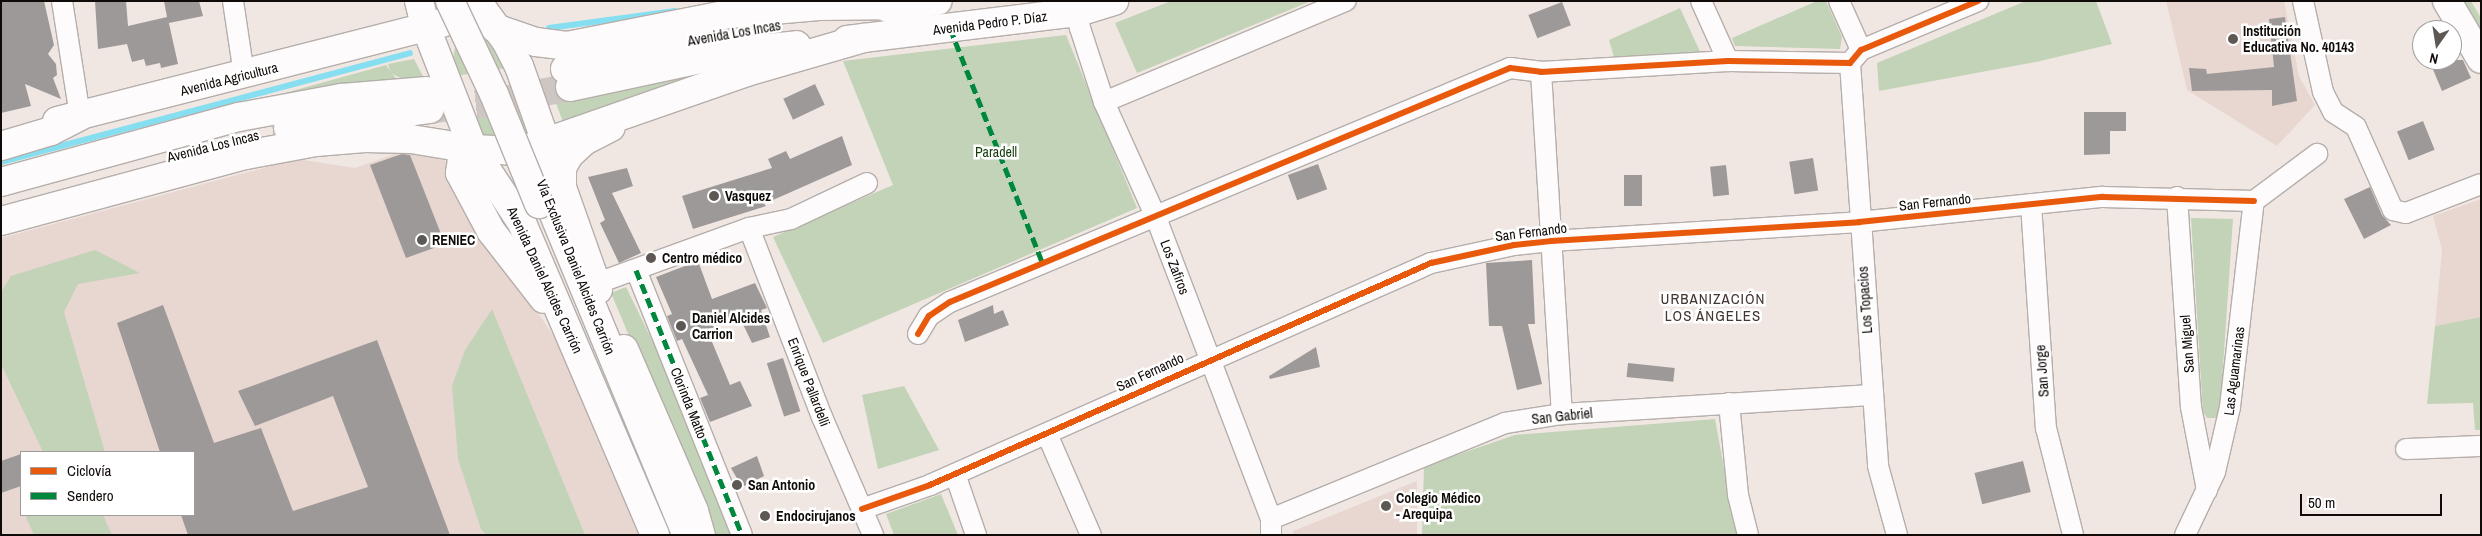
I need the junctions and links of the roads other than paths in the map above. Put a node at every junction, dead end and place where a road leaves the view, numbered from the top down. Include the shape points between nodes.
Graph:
1 (62, 1) edge
2 (233, 1) edge
3 (477, 1) edge
4 (938, 1) edge
5 (1114, 1) edge
6 (1346, 1) edge
7 (1701, 1) edge
8 (1839, 1) edge
9 (1978, 1) edge
10 (2304, 1) edge
11 (2447, 1) edge
12 (906, 5) junction
13 (1077, 7) edge
14 (456, 8) edge
15 (422, 13) edge
16 (495, 28) junction
17 (864, 38) junction
18 (1856, 57) junction
19 (2481, 59) edge
20 (438, 61) junction
21 (1728, 61) junction
22 (1541, 72) junction
23 (244, 75) junction
24 (1104, 102) junction
25 (650, 108) junction
26 (80, 116) junction
27 (536, 117) junction
28 (1, 132) edge
29 (546, 144) junction
30 (1, 146) edge
31 (473, 149) junction
32 (520, 151) junction
33 (2317, 154) dead end
34 (1, 182) edge
35 (867, 183) dead end
36 (2481, 184) edge
37 (549, 196) junction
38 (2177, 197) junction
39 (2254, 201) junction
40 (1, 203) edge
41 (2031, 204) junction
42 (1155, 215) junction
43 (1, 221) edge
44 (1860, 222) junction
45 (749, 228) junction
46 (1551, 241) junction
47 (636, 270) junction
48 (596, 284) junction
49 (918, 334) dead end
50 (1210, 358) junction
51 (1871, 395) junction
52 (1729, 403) junction
53 (1562, 414) junction
54 (1047, 434) junction
55 (2481, 446) edge
56 (2406, 449) dead end
57 (955, 474) junction
58 (2207, 490) junction
59 (862, 509) junction
60 (1271, 527) edge
61 (655, 535) edge
62 (668, 535) edge
63 (687, 535) edge
64 (701, 535) edge
65 (742, 535) edge
66 (873, 535) edge
67 (976, 535) edge
68 (1091, 535) edge
69 (1748, 535) edge
70 (1897, 535) edge
71 (2073, 535) edge
72 (2186, 535) edge

1 - 26 street
2 - 23 street
3 - 16 main road
4 - 12 main road, Avenida Pedro P. Díaz
5 - 13 main road, Avenida Pedro P. Díaz
6 - 24 street
7 - 21 street
8 - 18 street
9 - 18 street
10 - 36 street via 2322,92 2332,112 2356,127 2393,210 2406,213
11 - 19 main road
12 - 16 main road, Avenida Agricultura via 819,6 728,14 567,46 536,42
12 - 17 main road, Avenida Los Incas via 721,33 567,78 733,52
13 - 17 main road, Avenida Pedro P. Díaz
13 - 24 street, Los Zafiros
14 - 15 main road, Avenida Agricultura
14 - 16 main road, Avenida Agricultura
14 - 20 main road via 442,38
14 - 37 main road, Vía Exclusiva Daniel Alcides Carrión, bridge via 494,94
15 - 20 main road, Avenida Daniel Alcides Carrión
15 - 23 main road, Avenida Agricultura
16 - 27 main road via 519,66
17 - 25 main road via 747,72
18 - 21 street
18 - 44 street, Los Topacios
20 - 31 main road, Avenida Daniel Alcides Carrión
21 - 22 street
22 - 42 street via 1510,68
22 - 46 street
23 - 26 main road, Avenida Agricultura
24 - 42 street, Los Zafiros
25 - 29 main road
25 - 37 main road via 584,141 569,155
26 - 28 main road, Avenida Agricultura
26 - 30 main road via 51,131
27 - 29 main road
27 - 32 main road via 531,138
29 - 32 main road
29 - 37 main road
31 - 32 main road
31 - 43 main road via 411,139 316,142 246,155
31 - 61 main road, Avenida Daniel Alcides Carrión via 522,223
33 - 39 street
34 - 40 main road, Avenida Los Incas via 239,117 342,98 428,100 248,135
35 - 45 street via 791,219
37 - 48 main road
37 - 62 main road, Vía Exclusiva Daniel Alcides Carrión
37 - 63 main road, Vía Exclusiva Daniel Alcides Carrión
38 - 39 street, San Fernando
38 - 41 street, San Fernando via 2103,197
38 - 58 street, San Miguel via 2191,407
39 - 58 street, Las Aguamarinas via 2230,407 2215,472
41 - 44 street, San Fernando
41 - 71 street, San Jorge via 2046,428
42 - 49 street via 950,302 929,316
42 - 50 street, Los Zafiros
44 - 46 street, San Fernando
44 - 51 street, Los Topacios
45 - 47 street
45 - 59 street, Enrique Pallardelli
46 - 50 street, San Fernando via 1514,245 1431,263
46 - 53 street
47 - 48 street
47 - 65 street, Clorinda Matto
48 - 64 main road via 694,511
50 - 54 street, San Fernando
50 - 60 street, Los Zafiros
51 - 52 street, San Gabriel
51 - 70 street, Los Topacios via 1878,466
52 - 53 street, San Gabriel
52 - 69 street via 1738,495
53 - 60 street, San Gabriel via 1505,423
54 - 57 street, San Fernando
54 - 68 street
55 - 56 street
57 - 59 street, San Fernando
57 - 67 street
58 - 72 street, Las Aguamarinas
59 - 66 street, Enrique Pallardelli

